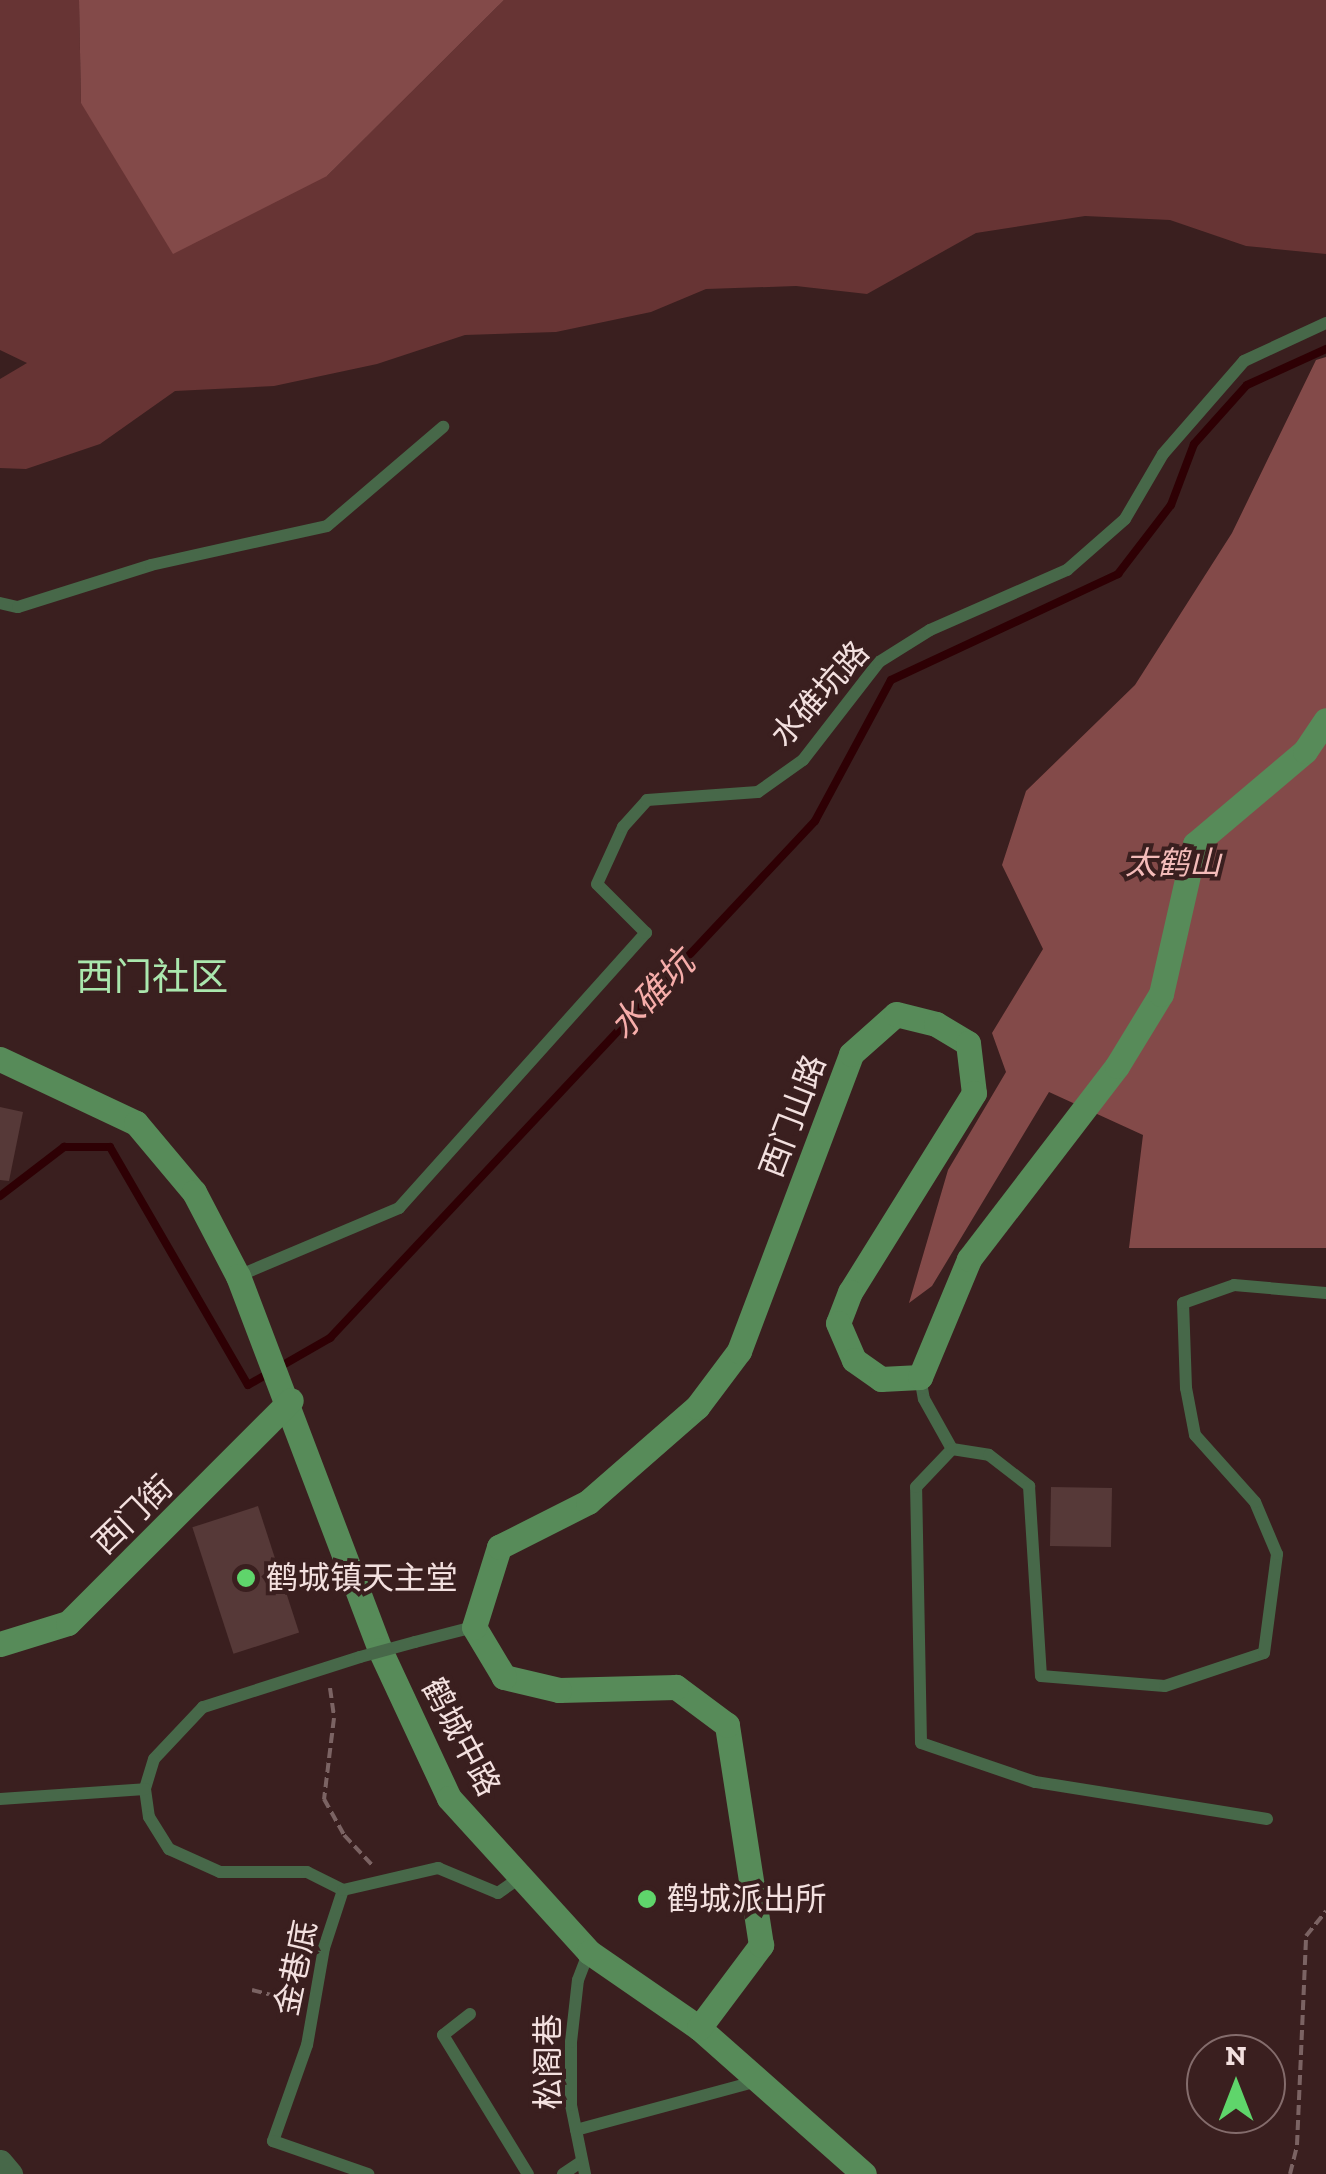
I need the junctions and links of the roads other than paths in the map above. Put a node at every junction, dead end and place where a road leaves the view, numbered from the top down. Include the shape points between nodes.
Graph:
1 (1326, 323) edge
2 (444, 426) dead end
3 (0, 603) edge
4 (1326, 720) edge
5 (0, 1059) edge
6 (238, 1276) junction
7 (1326, 1292) edge
8 (920, 1377) junction
9 (287, 1392) junction
10 (952, 1449) junction
11 (474, 1627) junction
12 (0, 1644) edge
13 (145, 1789) junction
14 (0, 1799) edge
15 (1267, 1819) dead end
16 (518, 1878) junction
17 (343, 1890) junction
18 (589, 1952) junction
19 (470, 2014) dead end
20 (698, 2028) junction
21 (758, 2081) junction
22 (576, 2130) junction
23 (0, 2162) edge
24 (583, 2167) edge
25 (10, 2174) edge
26 (368, 2174) edge
27 (528, 2174) edge
28 (563, 2174) edge
29 (864, 2174) edge

1 - 6 lane, 水碓坑路 via 1244,361 1163,454 1125,520 1067,570 930,630 879,662 803,760 773,782 758,792 646,800 623,827 597,884 646,933 399,1208
2 - 3 lane via 327,526 152,565 18,608
4 - 8 street via 1304,751 1195,844 1161,994 1118,1066 968,1259
5 - 6 street, 鹤城中路 via 136,1122 194,1192
6 - 9 street, 鹤城中路
7 - 10 lane via 1234,1285 1183,1303 1186,1388 1196,1434 1255,1502 1277,1554 1264,1652 1165,1686 1041,1676 1029,1486 989,1455
8 - 10 lane via 924,1400
8 - 11 street, 西门山路 via 881,1379 854,1360 838,1323 850,1292 974,1093 968,1042 936,1024 896,1014 851,1054 738,1352 698,1407 588,1502 498,1547
9 - 12 street, 西门街 via 68,1624
9 - 16 street, 鹤城中路 via 380,1650 449,1798
10 - 15 lane via 916,1486 921,1743 1035,1782
11 - 13 lane, bridge via 203,1708 154,1760
11 - 20 street via 504,1677 558,1690 676,1687 727,1725 761,1945
13 - 14 lane
13 - 17 lane, 金巷底 via 149,1817 169,1849 220,1872 308,1872
16 - 17 lane via 498,1893 438,1868
16 - 18 street, 鹤城中路
17 - 26 lane, 金巷底 via 274,2141
18 - 20 street, 鹤城中路
18 - 22 lane, 松阁巷 via 578,1980 571,2042
19 - 27 lane via 443,2035
20 - 21 street, 鹤城中路
21 - 22 lane
21 - 29 street, 鹤城中路
22 - 24 lane, 松阁巷
23 - 25 street
24 - 28 lane

